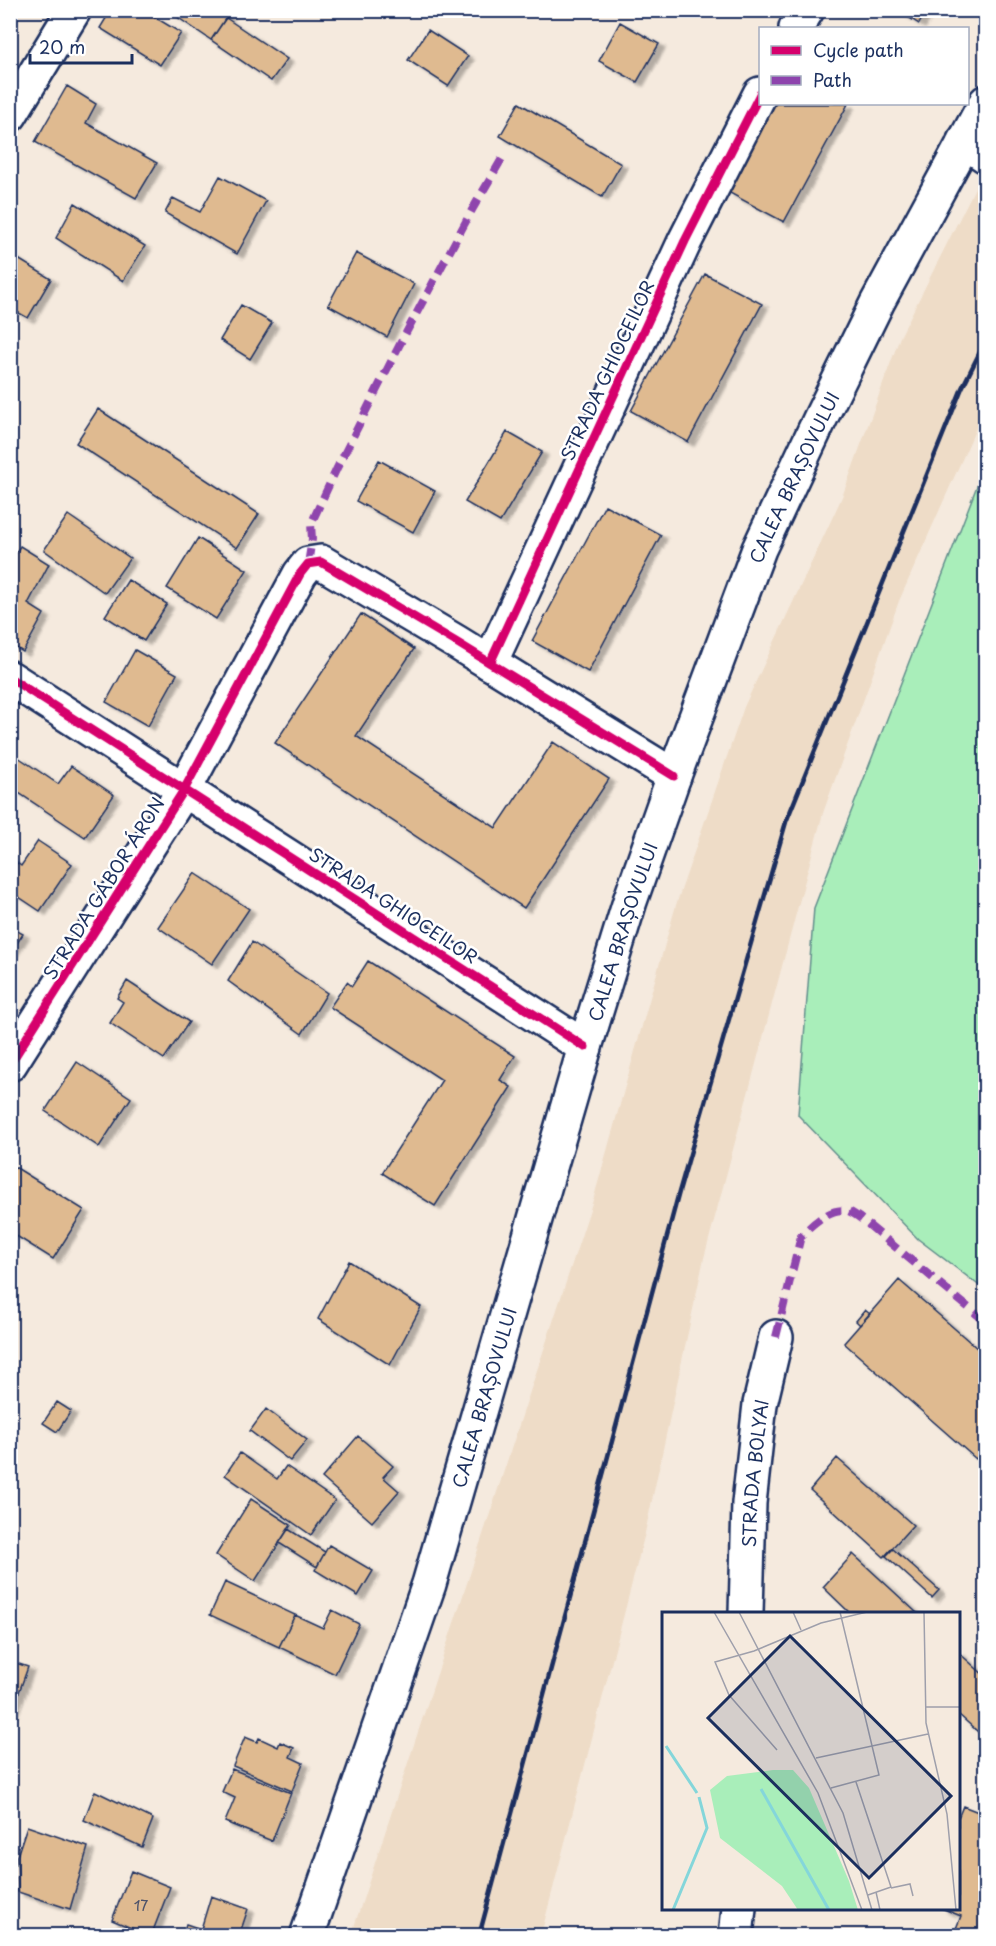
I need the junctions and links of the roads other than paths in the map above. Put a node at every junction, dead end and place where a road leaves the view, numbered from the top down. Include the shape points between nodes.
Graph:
1 (74, 10) edge
2 (807, 10) edge
3 (797, 27) edge
4 (759, 96) edge
5 (986, 102) edge
6 (10, 115) edge
7 (975, 148) edge
8 (490, 663) junction
9 (10, 678) edge
10 (674, 776) junction
11 (184, 790) junction
12 (585, 1047) junction
13 (10, 1064) edge
14 (776, 1336) dead end
15 (746, 1612) edge
16 (739, 1910) edge
17 (307, 1935) edge
18 (736, 1935) edge

1 - 6 street
2 - 3 street
4 - 8 street, STRADA GHIOCEILOR via 685,241
5 - 7 street, CALEA BRAȘOVULUI
7 - 10 street, CALEA BRAȘOVULUI via 877,303 820,418 759,549
8 - 10 street
8 - 11 street via 321,562 308,564
9 - 11 street, STRADA GHIOCEILOR
10 - 12 street, CALEA BRAȘOVULUI
11 - 12 street, STRADA GHIOCEILOR
11 - 13 street, STRADA GÁBOR ÁRON
12 - 17 street, CALEA BRAȘOVULUI via 429,1584
14 - 15 street, STRADA BOLYAI via 760,1404 751,1481
16 - 18 street

